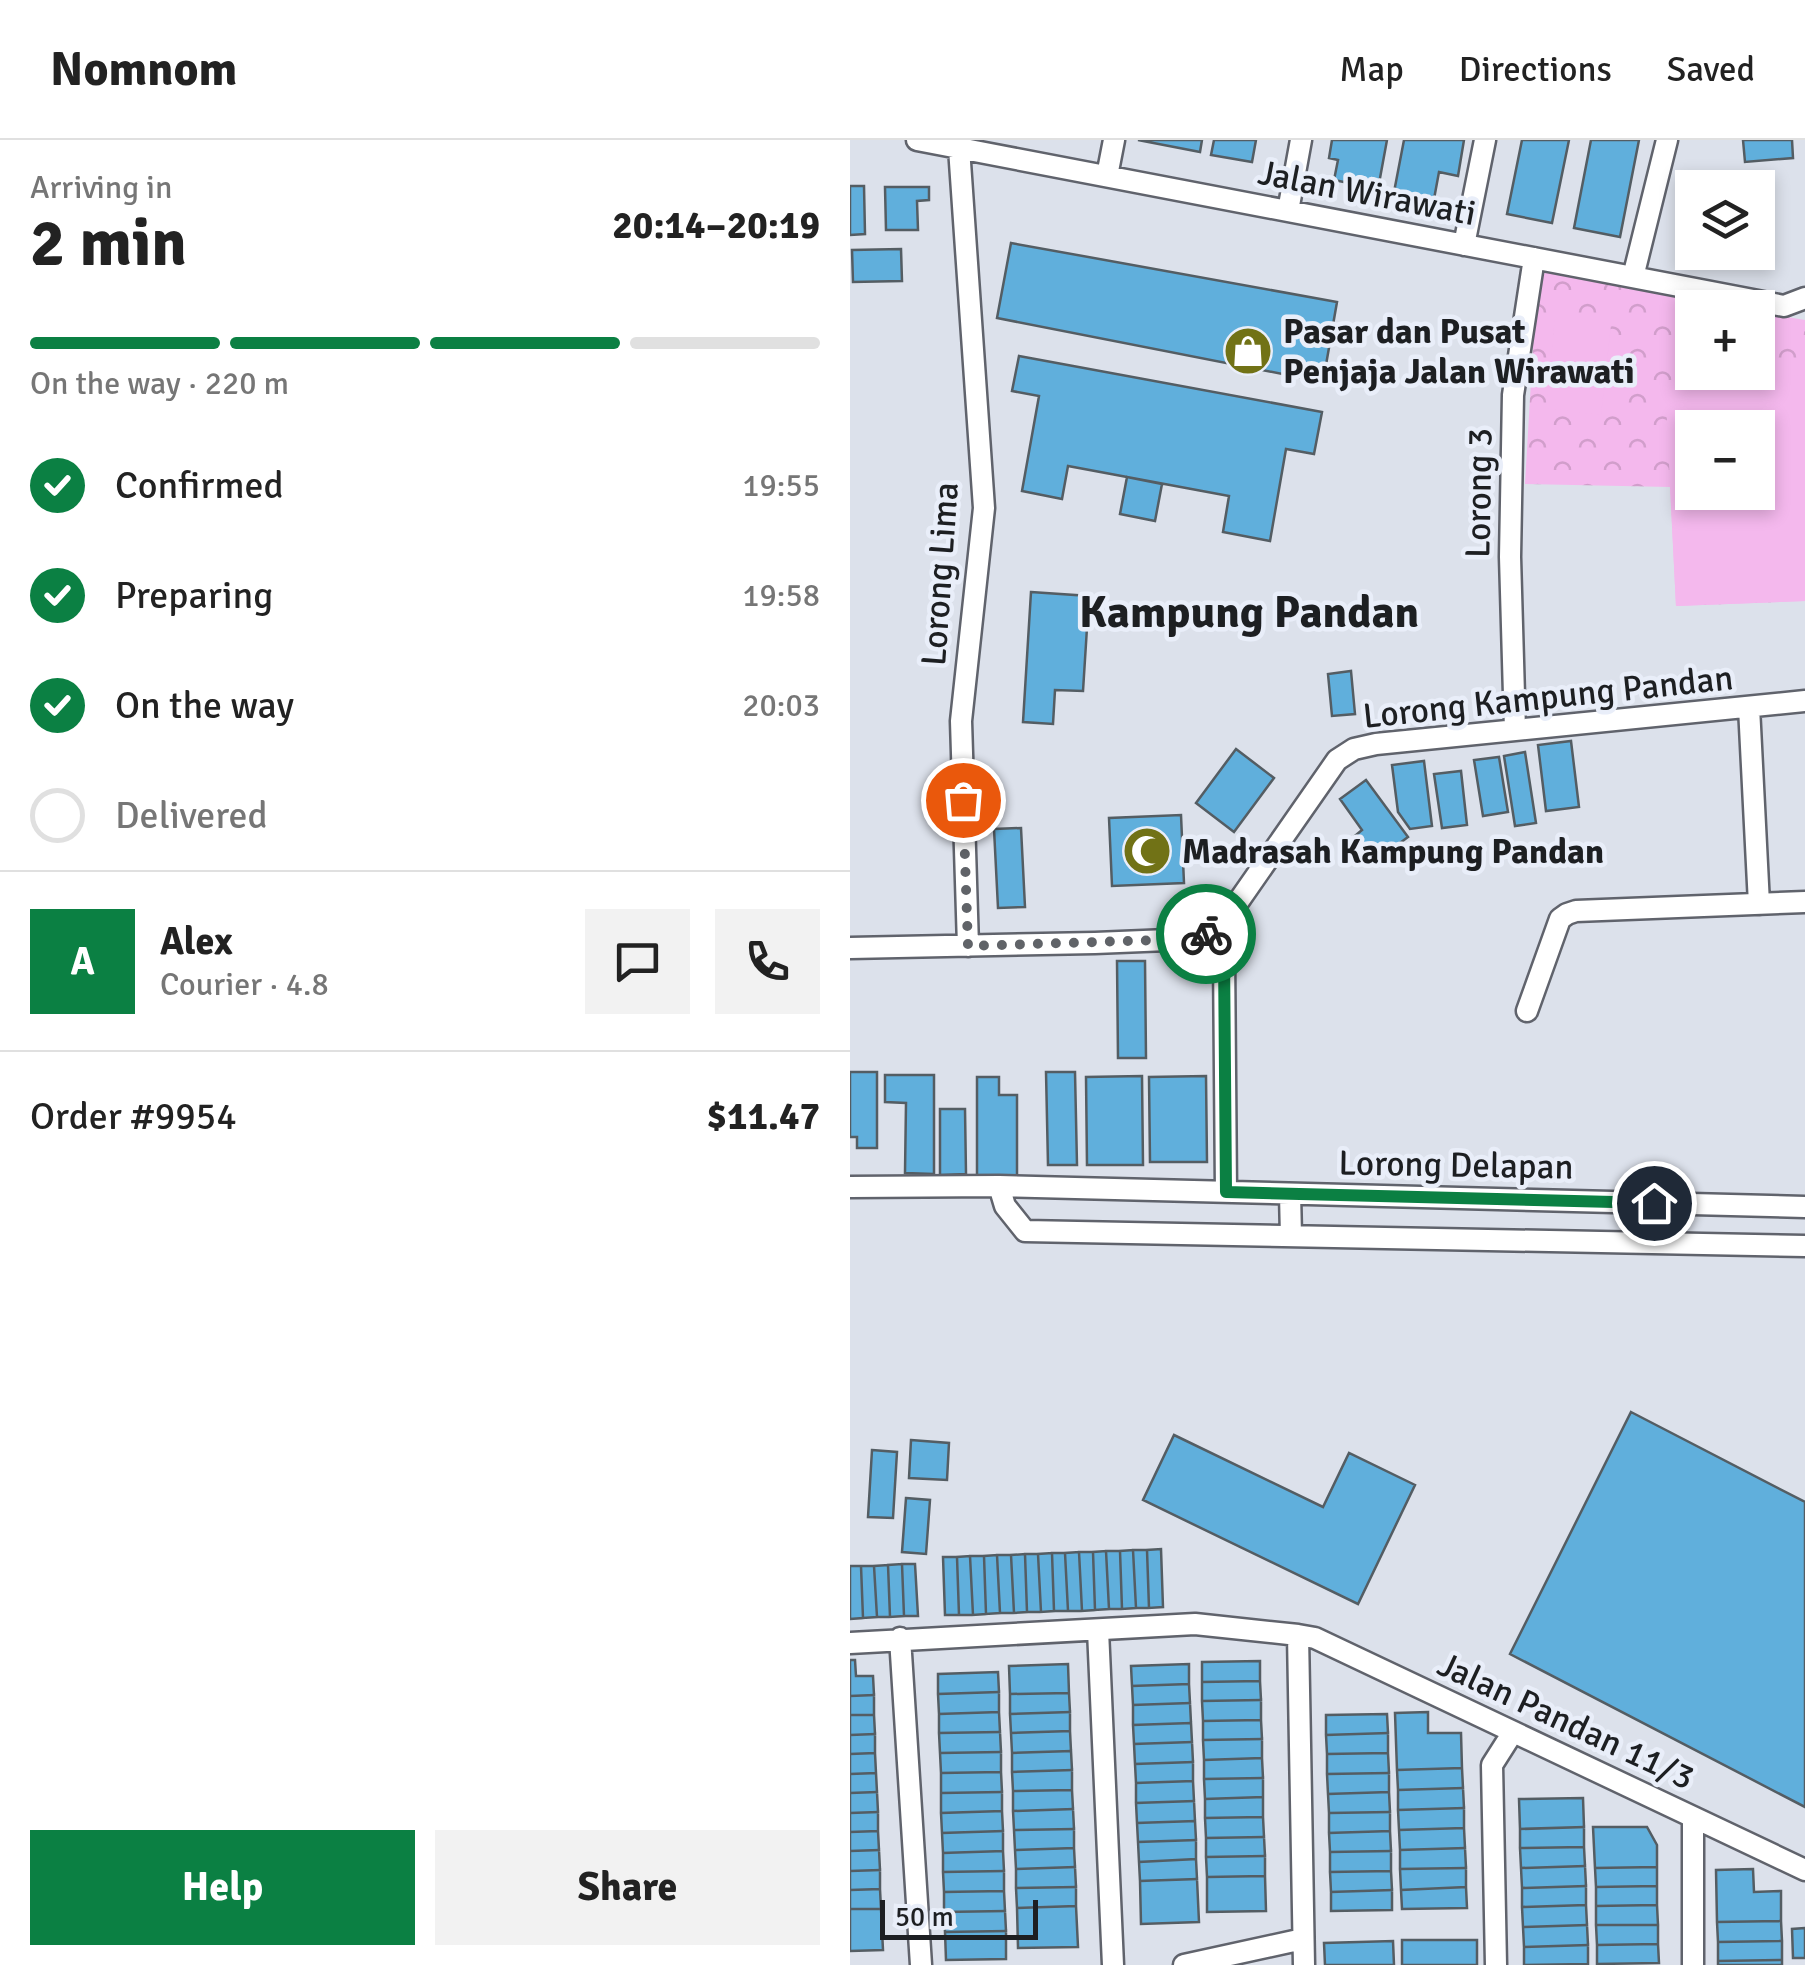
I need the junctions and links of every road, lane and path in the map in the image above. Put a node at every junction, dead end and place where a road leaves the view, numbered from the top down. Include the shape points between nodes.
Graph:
1 (918, 140) edge
2 (1114, 140) edge
3 (1302, 140) edge
4 (1485, 140) edge
5 (1667, 140) edge
6 (960, 148) junction
7 (1107, 176) junction
8 (1288, 211) junction
9 (1464, 245) junction
10 (1534, 258) junction
11 (1633, 277) junction
12 (1805, 299) edge
13 (1805, 701) edge
14 (1749, 707) junction
15 (1515, 730) junction
16 (1805, 902) edge
17 (1760, 904) junction
18 (1211, 932) junction
19 (968, 946) junction
20 (850, 948) edge
21 (1527, 1011) dead end
22 (999, 1186) junction
23 (850, 1187) edge
24 (1226, 1192) junction
25 (1290, 1194) junction
26 (1805, 1207) edge
27 (1291, 1236) junction
28 (1805, 1246) edge
29 (1098, 1630) junction
30 (1298, 1634) junction
31 (900, 1638) junction
32 (850, 1643) edge
33 (1513, 1732) junction
34 (1692, 1817) junction
35 (1805, 1870) edge
36 (1303, 1940) junction
37 (921, 1965) edge
38 (1113, 1965) edge
39 (1184, 1965) edge
40 (1304, 1965) edge
41 (1496, 1965) edge
42 (1693, 1965) edge

1 - 6 street, Jalan Wirawati
2 - 7 street
3 - 8 street
4 - 9 street
5 - 11 street
6 - 7 street, Jalan Wirawati
6 - 19 street, Lorong Lima via 984,508 961,721
7 - 8 street, Jalan Wirawati
8 - 9 street, Jalan Wirawati
9 - 10 street, Jalan Wirawati
10 - 11 street, Jalan Wirawati
10 - 15 street, Lorong 3 via 1513,396
11 - 12 street, Jalan Wirawati via 1784,306
13 - 14 street, Lorong Kampung Pandan
14 - 15 street, Lorong Kampung Pandan
14 - 17 street
15 - 18 street, Lorong Kampung Pandan via 1376,744 1337,760
16 - 17 street
17 - 21 street via 1567,914
18 - 19 street via 1192,939
18 - 24 street via 1224,953
19 - 20 street
22 - 23 street, Lorong Delapan
22 - 24 street, Lorong Delapan
22 - 27 street via 1024,1231
24 - 25 street, Lorong Delapan
25 - 26 street, Lorong Delapan
25 - 27 street
27 - 28 street
29 - 30 street, Jalan Pandan 11/3 via 1194,1624
29 - 31 street, Jalan Pandan 11/3
29 - 38 street
30 - 33 street, Jalan Pandan 11/3
30 - 36 street
31 - 32 street, Jalan Pandan 11/3
31 - 37 street
33 - 34 street, Jalan Pandan 11/3
33 - 41 street via 1492,1765
34 - 35 street, Jalan Pandan 11/3
34 - 42 street
36 - 39 street
36 - 40 street

